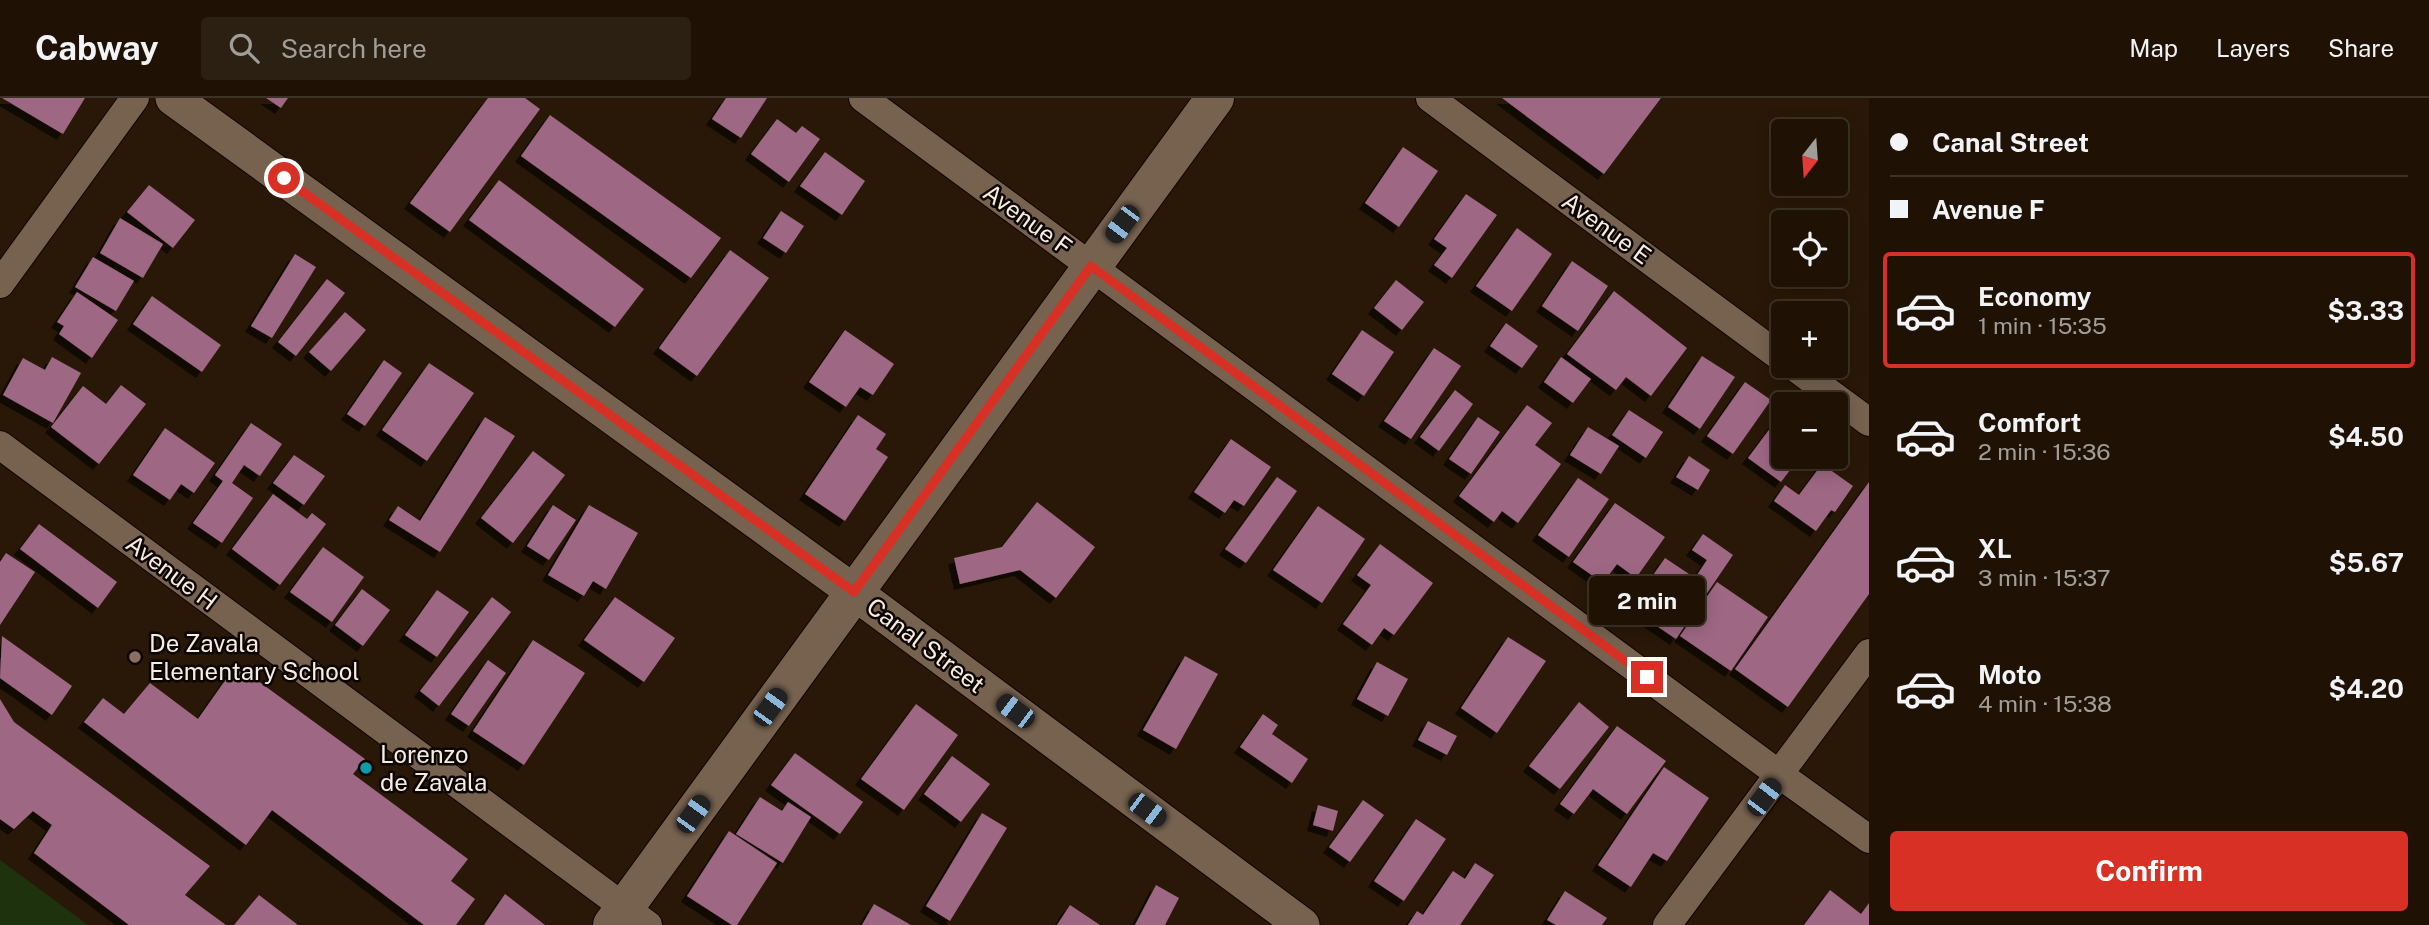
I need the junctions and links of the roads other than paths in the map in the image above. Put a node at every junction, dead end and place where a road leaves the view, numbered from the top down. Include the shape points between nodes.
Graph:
1 (135, 98) edge
2 (173, 98) edge
3 (863, 98) edge
4 (1215, 98) edge
5 (1430, 98) edge
6 (1091, 266) junction
7 (0, 284) edge
8 (1771, 350) edge
9 (1809, 378) edge
10 (1869, 422) edge
11 (0, 445) edge
12 (854, 592) junction
13 (1869, 653) edge
14 (1780, 775) junction
15 (1869, 839) edge
16 (628, 919) edge
17 (1302, 925) edge
18 (1667, 925) edge

1 - 7 street
2 - 12 street, Canal Street
3 - 6 street, Avenue F
4 - 6 main road
5 - 8 street, Avenue E
6 - 12 main road
6 - 14 street, Avenue F
9 - 10 street
11 - 16 street, Avenue H
12 - 16 main road
12 - 17 street, Canal Street
13 - 14 street
14 - 15 street, Avenue F
14 - 18 street

